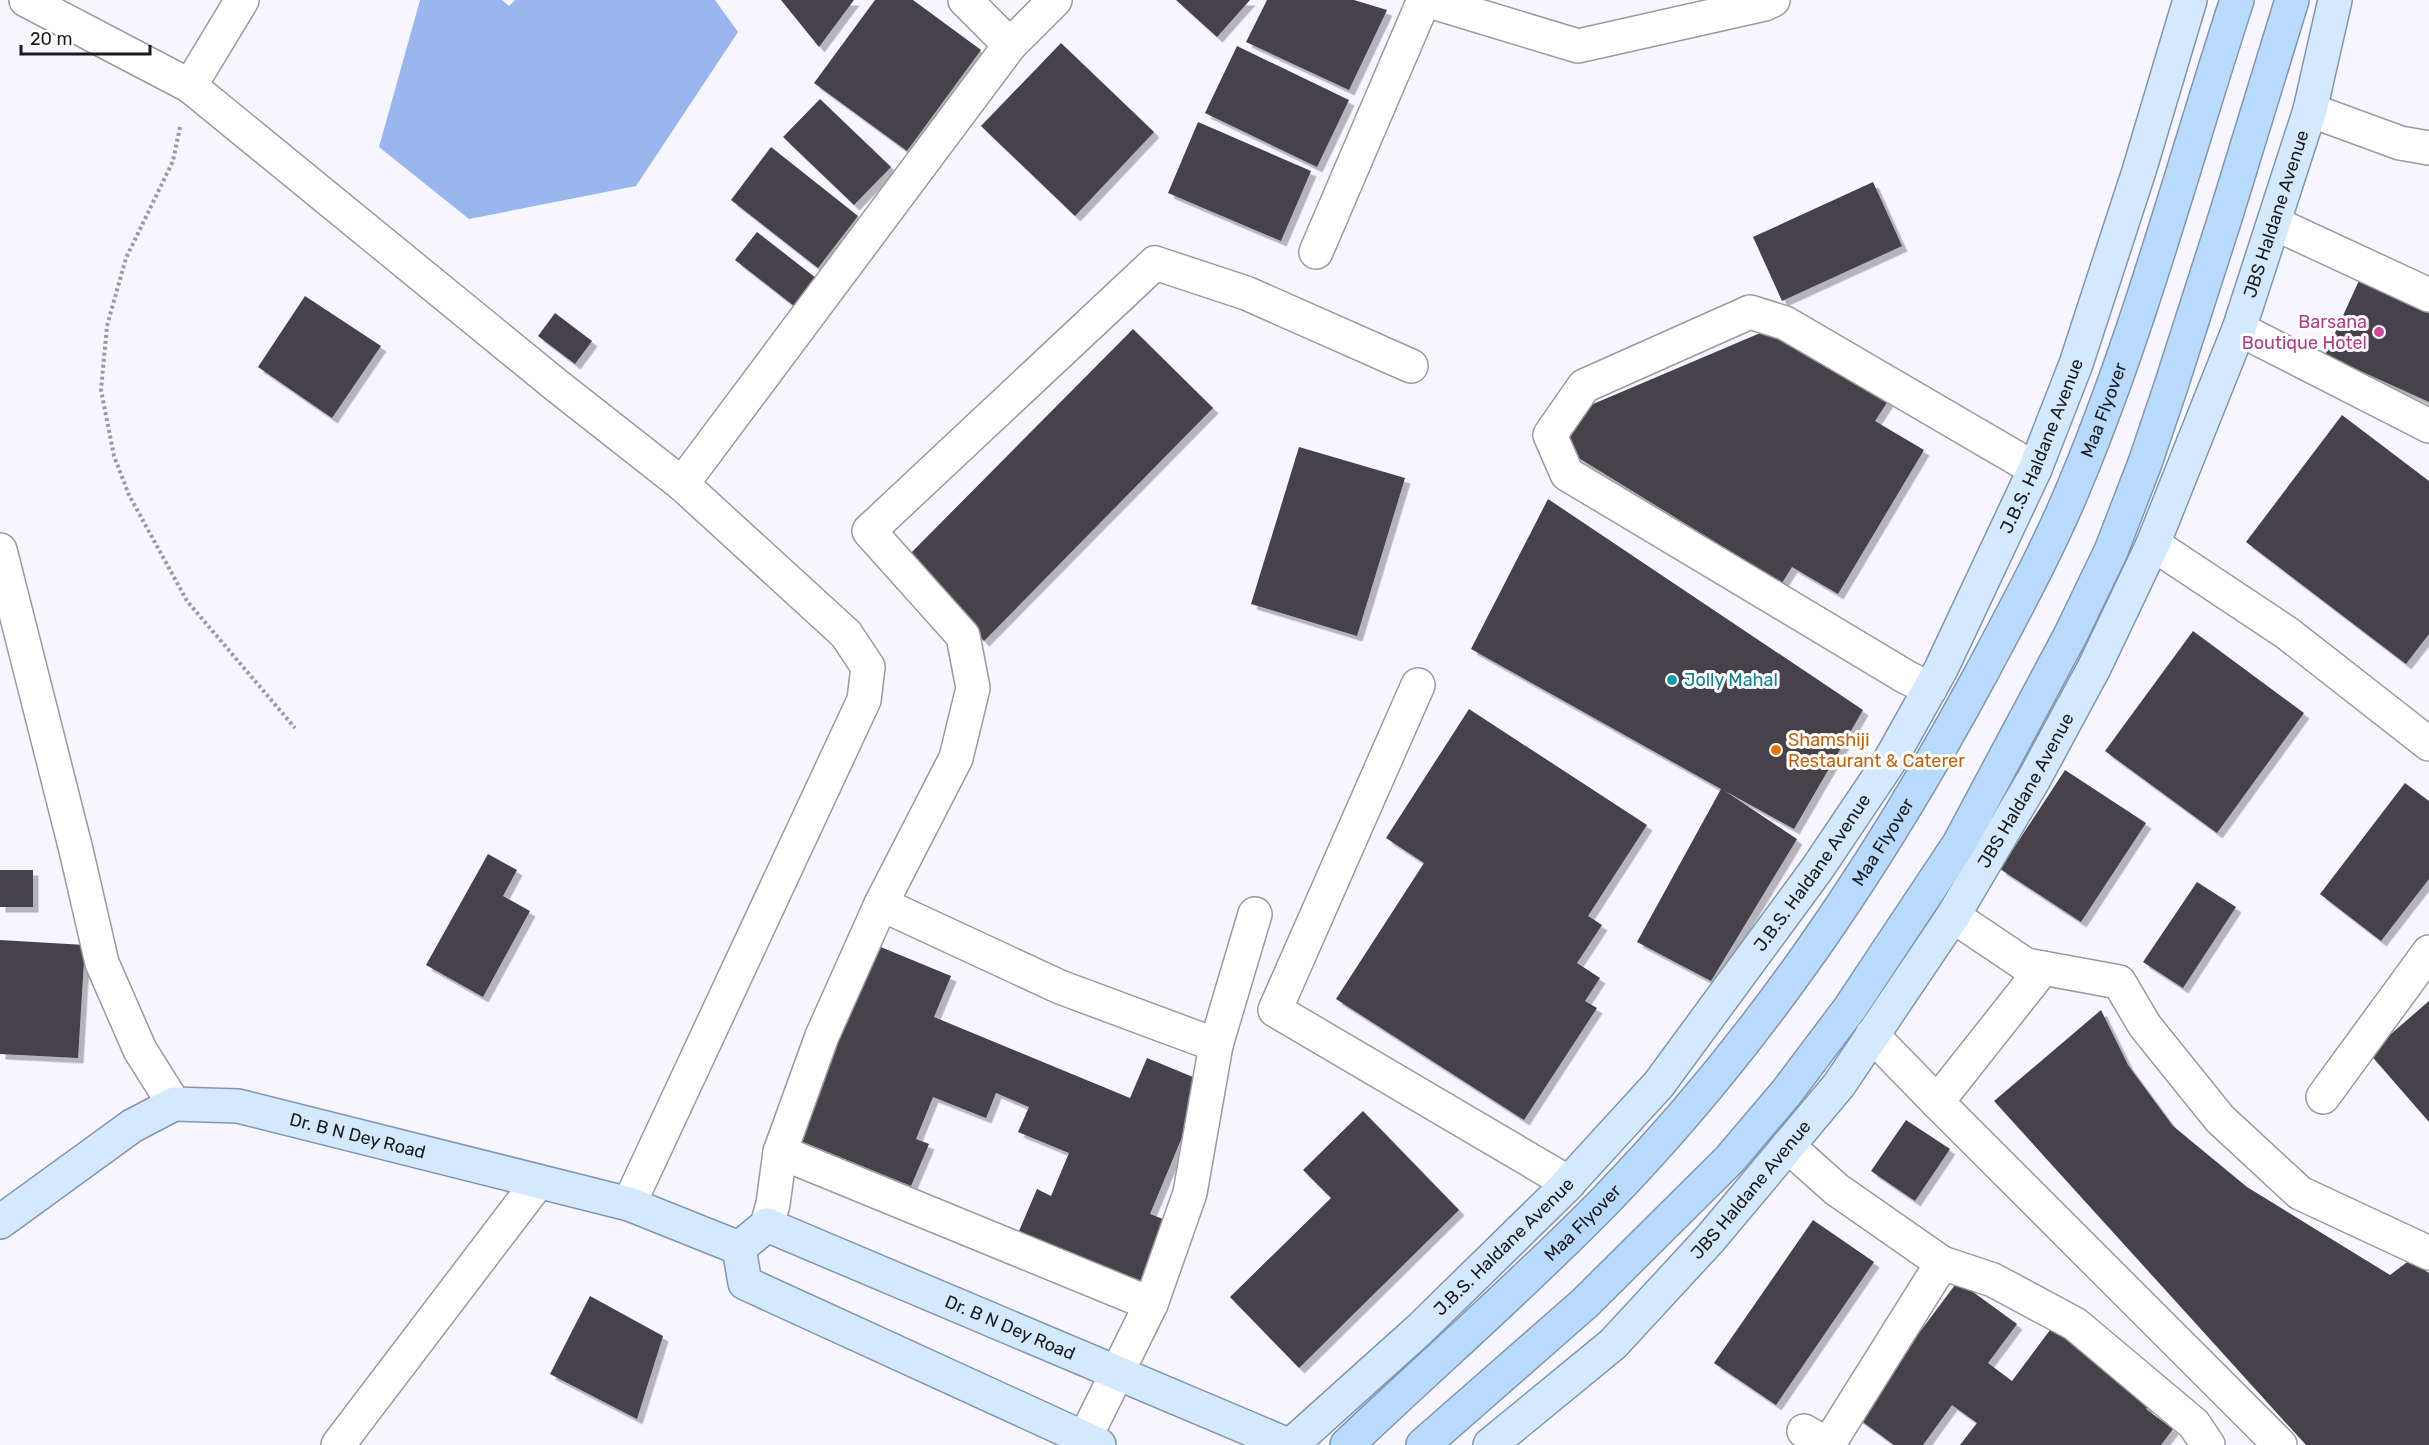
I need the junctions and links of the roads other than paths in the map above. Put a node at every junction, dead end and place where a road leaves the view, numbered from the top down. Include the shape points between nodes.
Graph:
1 (26, 0) edge
2 (242, 0) edge
3 (965, 0) edge
4 (1055, 0) edge
5 (1425, 0) edge
6 (1773, 0) edge
7 (2190, 0) edge
8 (2237, 0) edge
9 (2292, 0) edge
10 (2335, 0) edge
11 (1011, 45) junction
12 (190, 86) junction
13 (2310, 110) junction
14 (2429, 148) edge
15 (2274, 223) junction
16 (1316, 252) dead end
17 (2429, 295) edge
18 (2239, 329) junction
19 (1411, 366) dead end
20 (2429, 426) edge
21 (2034, 469) junction
22 (682, 484) junction
23 (2153, 544) junction
24 (0, 550) edge
25 (1418, 685) dead end
26 (1929, 689) junction
27 (2429, 744) edge
28 (881, 904) junction
29 (1255, 914) dead end
30 (1953, 916) junction
31 (2429, 952) edge
32 (2043, 968) junction
33 (1872, 1035) junction
34 (1216, 1045) junction
35 (2323, 1097) dead end
36 (1937, 1102) junction
37 (174, 1104) junction
38 (1788, 1146) junction
39 (780, 1152) junction
40 (538, 1182) junction
41 (1569, 1183) junction
42 (629, 1204) junction
43 (0, 1222) edge
44 (767, 1225) junction
45 (738, 1248) junction
46 (2429, 1253) edge
47 (1942, 1263) junction
48 (1150, 1304) junction
49 (1117, 1373) junction
50 (1820, 1440) edge
51 (1092, 1442) edge
52 (338, 1445) edge
53 (1290, 1445) edge
54 (1347, 1445) edge
55 (1423, 1445) edge
56 (1490, 1445) edge
57 (2208, 1445) edge
58 (2280, 1445) edge

1 - 12 street
2 - 12 street
3 - 11 street
4 - 11 street
5 - 6 street via 1578,46
5 - 16 street
7 - 21 main road, J.B.S. Haldane Avenue via 2076,364
8 - 54 highway, Maa Flyover via 2125,356 2077,481 2021,599 1893,830 1819,943 1739,1049 1673,1125 1545,1259
9 - 55 highway via 2175,375 2111,551 1959,844 1850,1008 1786,1094 1730,1159 1585,1303
10 - 13 main road, JBS Haldane Avenue
11 - 22 street
12 - 22 street
13 - 14 street via 2400,143
13 - 15 main road, JBS Haldane Avenue
15 - 17 street
15 - 18 main road, JBS Haldane Avenue
18 - 20 street
18 - 23 main road, JBS Haldane Avenue
19 - 28 street via 1246,293 1155,263 869,531 963,636 974,688 956,758
21 - 26 main road, J.B.S. Haldane Avenue
21 - 26 street via 1785,323 1750,312 1584,386 1550,435 1567,474
22 - 42 street via 846,634 868,667 864,700
23 - 27 street via 2288,633
23 - 30 main road, JBS Haldane Avenue via 2094,668
24 - 37 street via 102,963 140,1050
25 - 41 street via 1275,1010
26 - 41 main road, J.B.S. Haldane Avenue via 1889,762 1737,979 1659,1084
28 - 34 street via 1060,987
28 - 39 street via 822,1035
29 - 34 street
30 - 32 street via 2026,965
30 - 33 main road, JBS Haldane Avenue
31 - 35 street
32 - 36 street
32 - 46 street via 2118,982 2145,1026 2220,1119 2300,1193
33 - 36 street
33 - 38 main road, JBS Haldane Avenue via 1839,1085
34 - 48 street via 1190,1193
36 - 58 street
37 - 40 main road, Dr. B N Dey Road via 238,1106
37 - 43 main road, Dr. B N Dey Road via 132,1126
38 - 47 street via 1836,1189
38 - 56 main road, JBS Haldane Avenue via 1710,1239 1613,1344
39 - 44 street
39 - 48 street
40 - 42 main road, Dr. B N Dey Road
40 - 52 street
41 - 53 main road, J.B.S. Haldane Avenue via 1419,1330
42 - 45 main road, Dr. B N Dey Road
44 - 45 main road
44 - 49 main road, Dr. B N Dey Road
45 - 51 main road via 745,1283
47 - 50 street
47 - 57 street via 1993,1280 2074,1324 2194,1424
48 - 49 street
49 - 51 street
49 - 53 main road, Dr. B N Dey Road

